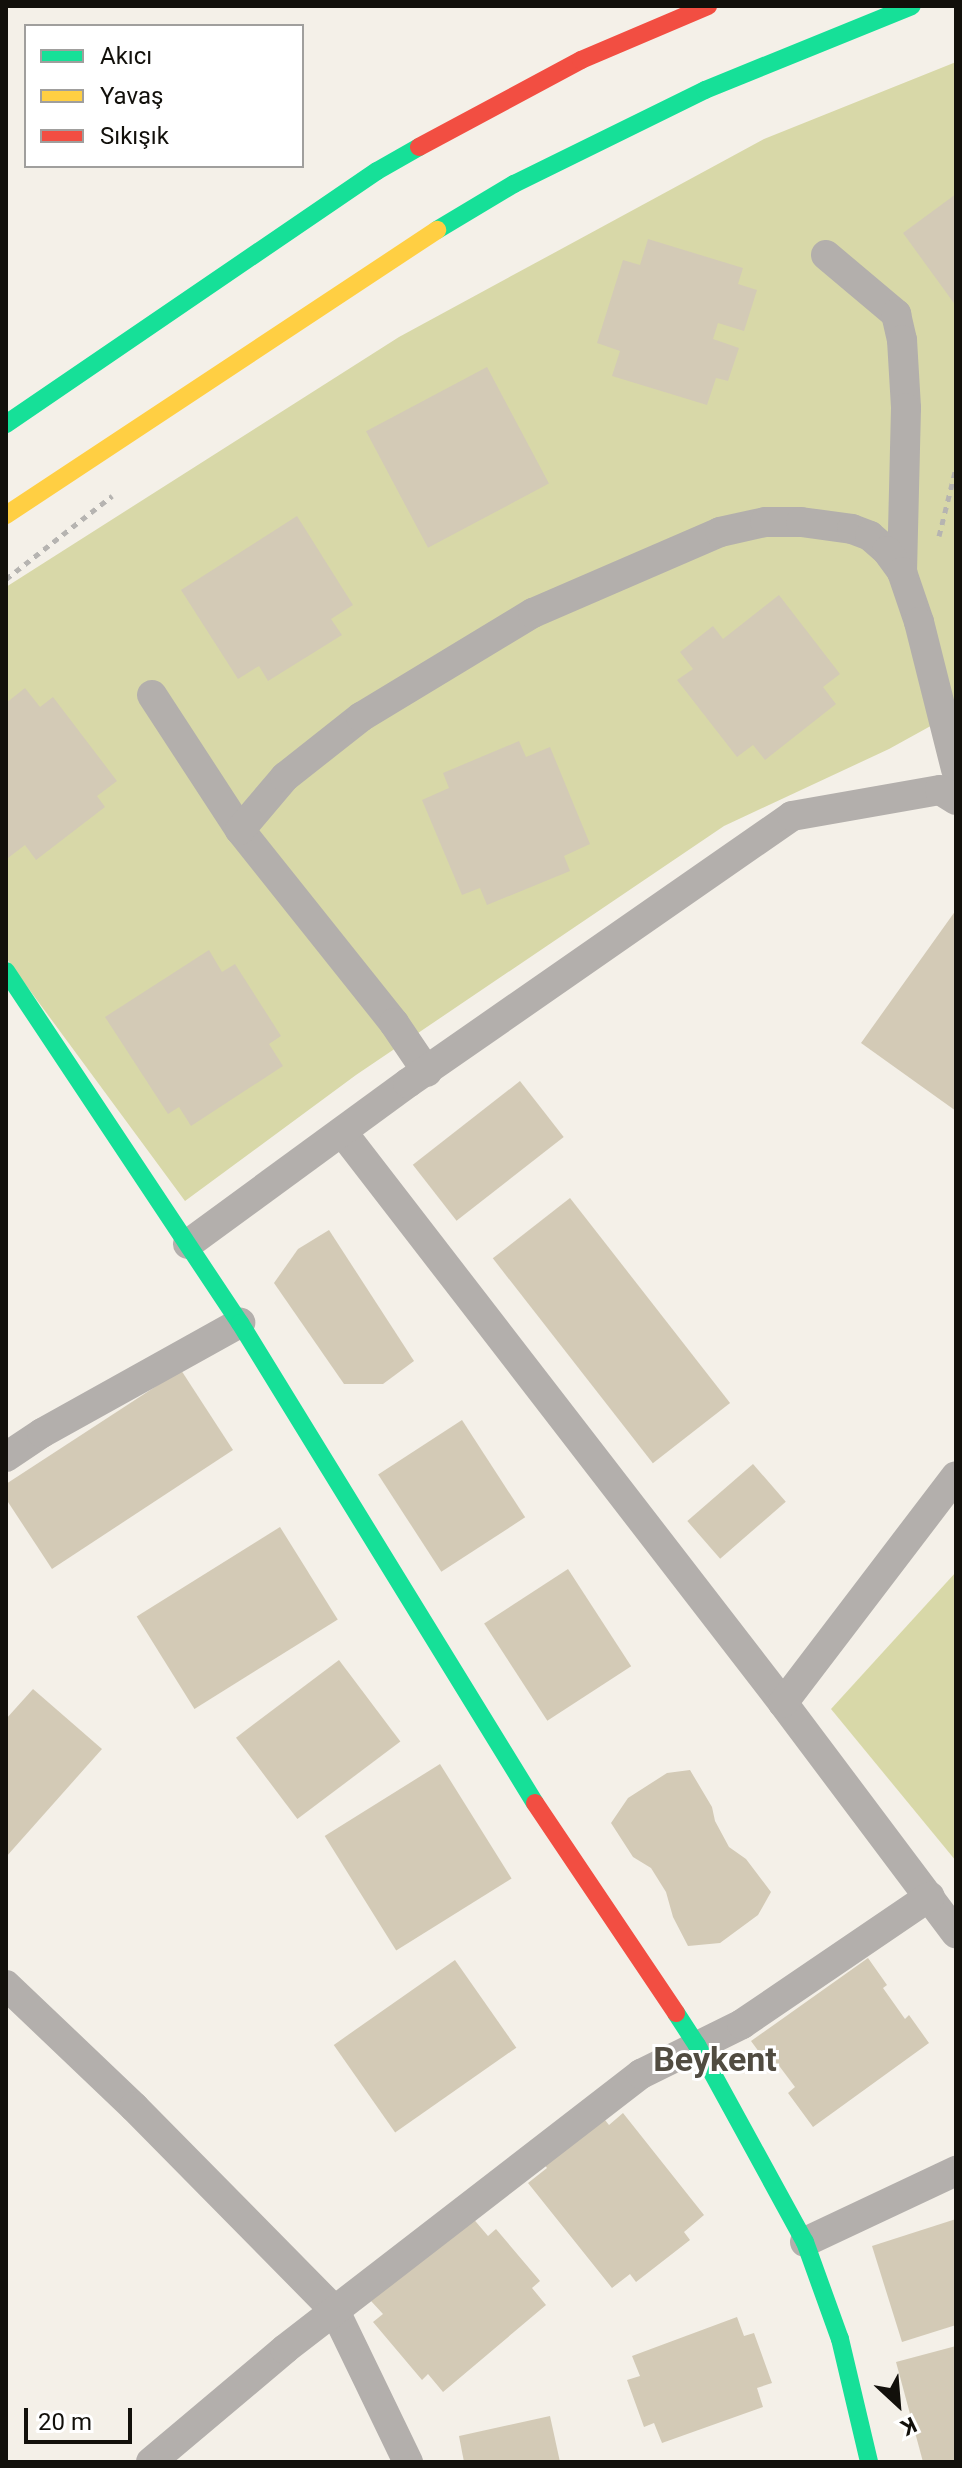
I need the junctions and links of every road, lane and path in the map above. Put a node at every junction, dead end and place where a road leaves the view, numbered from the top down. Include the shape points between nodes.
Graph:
1 (708, 6) edge
2 (912, 6) edge
3 (826, 255) dead end
4 (6, 424) edge
5 (116, 493) dead end
6 (6, 515) edge
7 (902, 572) junction
8 (6, 579) edge
9 (152, 695) dead end
10 (956, 769) edge
11 (956, 800) edge
12 (240, 830) junction
13 (6, 971) edge
14 (427, 1072) junction
15 (343, 1133) junction
16 (188, 1244) junction
17 (240, 1323) junction
18 (6, 1457) edge
19 (956, 1476) edge
20 (783, 1703) junction
21 (930, 1896) junction
22 (956, 1933) edge
23 (6, 1985) edge
24 (697, 2045) junction
25 (956, 2171) edge
26 (805, 2242) junction
27 (335, 2311) junction
28 (151, 2462) edge
29 (408, 2462) edge
30 (869, 2462) edge

1 - 4 street via 581,60 377,171
2 - 6 street via 705,90 514,184 411,245
3 - 7 street via 896,314 906,408
5 - 8 path
7 - 10 street
7 - 12 street via 870,536 852,529 765,522 720,532 533,613 361,717 285,777
9 - 12 street
11 - 14 street via 940,790 792,816
12 - 14 street via 385,1011
13 - 16 street
14 - 15 street
15 - 16 street
15 - 20 street
16 - 17 street
17 - 18 street
17 - 24 street via 512,1769
19 - 20 street
20 - 21 street
21 - 22 street
21 - 24 street via 742,2024
23 - 27 street
24 - 26 street
24 - 27 street via 641,2074
25 - 26 street
26 - 30 street via 840,2339
27 - 28 street
27 - 29 street

